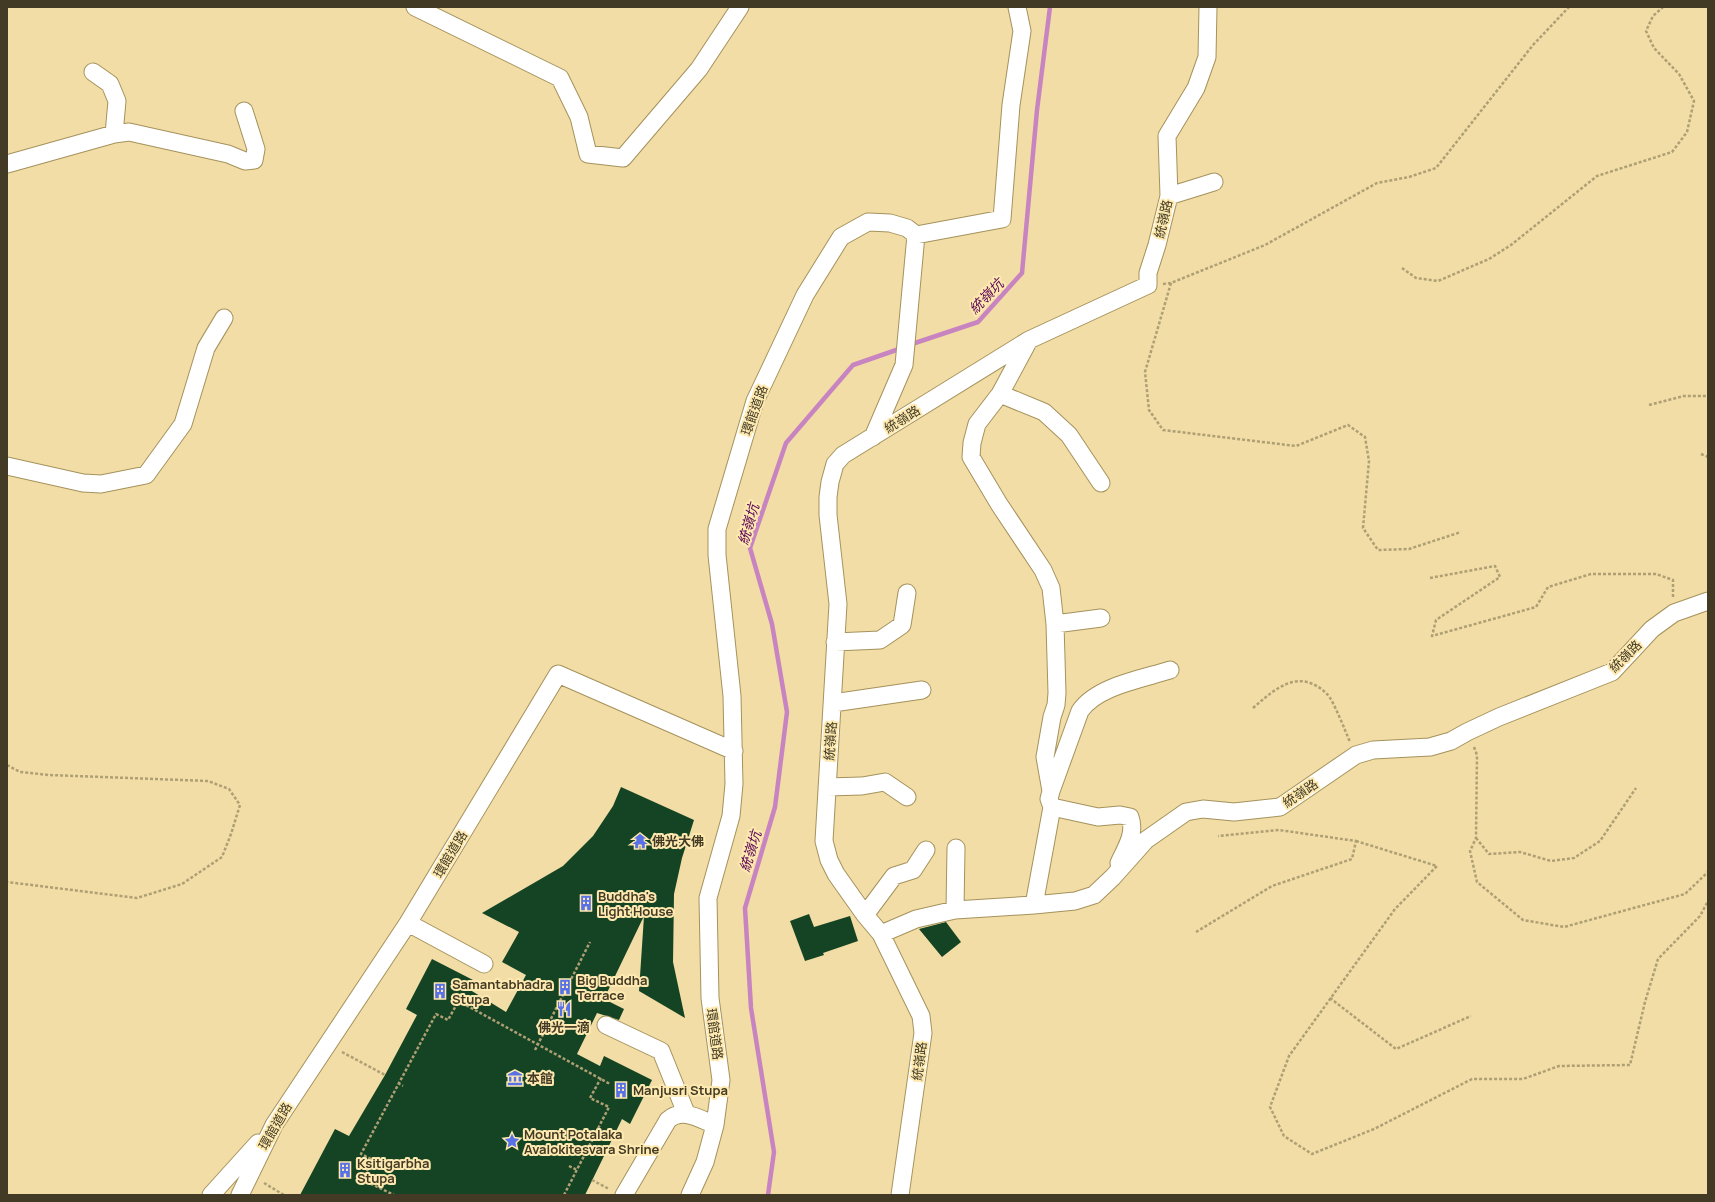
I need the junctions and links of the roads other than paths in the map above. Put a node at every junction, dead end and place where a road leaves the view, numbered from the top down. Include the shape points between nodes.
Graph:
1 (415, 7) edge
2 (740, 7) edge
3 (1017, 7) edge
4 (1208, 7) edge
5 (93, 72) dead end
6 (244, 111) dead end
7 (114, 134) junction
8 (7, 164) edge
9 (1214, 182) dead end
10 (1169, 196) junction
11 (916, 236) junction
12 (224, 318) dead end
13 (1029, 340) junction
14 (1000, 394) junction
15 (874, 437) junction
16 (7, 466) edge
17 (1101, 483) dead end
18 (907, 593) dead end
19 (1708, 601) edge
20 (1101, 618) dead end
21 (1054, 624) junction
22 (835, 642) junction
23 (1170, 670) dead end
24 (922, 690) dead end
25 (833, 703) junction
26 (734, 751) junction
27 (827, 787) junction
28 (907, 797) dead end
29 (1052, 799) junction
30 (956, 848) dead end
31 (926, 850) dead end
32 (1113, 877) junction
33 (1034, 905) junction
34 (955, 910) junction
35 (865, 915) junction
36 (408, 922) junction
37 (881, 934) junction
38 (484, 964) dead end
39 (606, 1025) dead end
40 (686, 1113) junction
41 (715, 1124) junction
42 (274, 1125) junction
43 (618, 1193) edge
44 (211, 1195) edge
45 (240, 1195) edge
46 (690, 1195) edge
47 (900, 1195) edge

1 - 2 street via 560,78 579,117 588,154 623,158 699,69
3 - 11 street via 1022,30 1011,105 1002,219
4 - 10 street, 統嶺路 via 1207,58 1196,88 1167,136
5 - 7 street via 110,84 117,101
6 - 7 street via 256,149 254,160 245,161 228,154 129,132
7 - 8 street
9 - 10 street
10 - 13 street, 統嶺路 via 1148,273 1148,285
11 - 15 street via 904,365
11 - 26 street, 環館道路 via 907,228 890,223 868,222 841,237 805,295 755,402 717,529 717,555 732,696
12 - 16 street via 206,348 183,424 146,475 101,484
13 - 14 street
13 - 15 street, 統嶺路
14 - 17 street via 1049,416 1069,435
14 - 21 street via 977,424 971,457 1043,570 1050,588
15 - 22 street, 統嶺路 via 843,455 835,464 830,482 828,515 838,604
18 - 22 street via 902,625 880,640
19 - 32 street, 統嶺路 via 1674,613 1652,629 1612,672 1499,717 1451,741 1430,747 1373,750 1356,755 1280,808 1234,812 1203,809 1186,812 1146,840
20 - 21 street
21 - 29 street via 1056,705 1046,757
22 - 25 street, 統嶺路
23 - 29 street via 1100,692 1086,702 1080,711
24 - 25 street
25 - 27 street, 統嶺路
26 - 36 street, 環館道路 via 558,674
26 - 41 street, 環館道路 via 731,816 708,898 710,998 721,1080
27 - 28 street via 862,786 885,782
27 - 35 street, 統嶺路 via 824,841 829,860
29 - 32 street via 1098,817 1130,817 1133,825 1131,836
29 - 33 street
30 - 34 street
31 - 35 street via 913,870 894,876
32 - 33 street, 統嶺路 via 1094,895 1075,901
33 - 34 street, 統嶺路
34 - 37 street, 統嶺路 via 916,919
35 - 37 street, 統嶺路
36 - 38 street
36 - 42 street, 環館道路
37 - 47 street, 統嶺路 via 921,1016 923,1033
39 - 40 street via 660,1051
40 - 41 street
40 - 43 street via 677,1114 668,1120
41 - 46 street, 環館道路 via 705,1162
42 - 44 street
42 - 45 street, 環館道路

